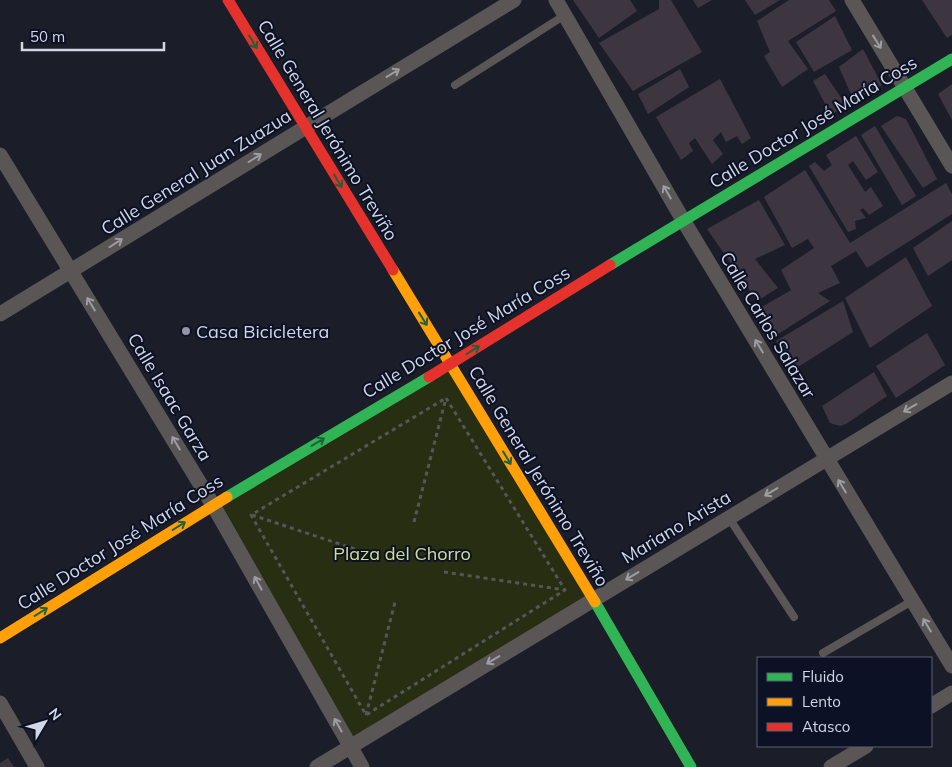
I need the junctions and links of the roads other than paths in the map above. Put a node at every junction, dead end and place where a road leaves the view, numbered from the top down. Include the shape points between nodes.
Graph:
1 (228, 0) edge
2 (514, 0) edge
3 (556, 0) edge
4 (852, 0) edge
5 (565, 15) junction
6 (952, 59) edge
7 (455, 85) dead end
8 (906, 87) junction
9 (304, 127) junction
10 (0, 155) edge
11 (952, 166) edge
12 (683, 220) junction
13 (71, 272) junction
14 (0, 314) edge
15 (450, 364) junction
16 (952, 383) edge
17 (826, 459) junction
18 (213, 504) junction
19 (729, 518) junction
20 (593, 600) junction
21 (912, 600) junction
22 (794, 617) dead end
23 (0, 638) edge
24 (823, 653) dead end
25 (952, 666) edge
26 (952, 693) edge
27 (0, 703) edge
28 (932, 705) edge
29 (350, 747) junction
30 (864, 747) edge
31 (37, 767) edge
32 (317, 767) edge
33 (362, 767) edge
34 (691, 767) edge
35 (832, 767) edge

1 -> 9 street, Calle General Jerónimo Treviño
9 -> 2 street, Calle General Juan Zuazua
3 - 5 street, Calle Carlos Salazar
4 -> 8 street
5 - 7 lane
12 -> 5 street, Calle Carlos Salazar
6 - 8 street, Calle Doctor José María Coss
8 - 11 street
8 - 12 street, Calle Doctor José María Coss
13 -> 9 street, Calle General Juan Zuazua
9 -> 15 street, Calle General Jerónimo Treviño
10 - 13 street, Calle Isaac Garza
15 -> 12 street, Calle Doctor José María Coss
17 -> 12 street, Calle Carlos Salazar
13 - 14 street, Calle General Juan Zuazua
18 -> 13 street, Calle Isaac Garza
18 -> 15 street, Calle Doctor José María Coss
15 -> 20 street, Calle General Jerónimo Treviño
16 -> 17 street, Mariano Arista
17 -> 19 street, Mariano Arista
21 -> 17 street, Calle Carlos Salazar
23 -> 18 street, Calle Doctor José María Coss
29 -> 18 street, Calle Isaac Garza
19 -> 20 street, Mariano Arista
19 - 22 lane
20 -> 29 street, Mariano Arista
20 - 34 street, Calle General Jerónimo Treviño
21 - 24 lane
25 -> 21 street, Calle Carlos Salazar
26 - 28 street
27 - 31 street
29 - 32 street, Mariano Arista
29 - 33 street, Calle Isaac Garza
30 - 35 street

